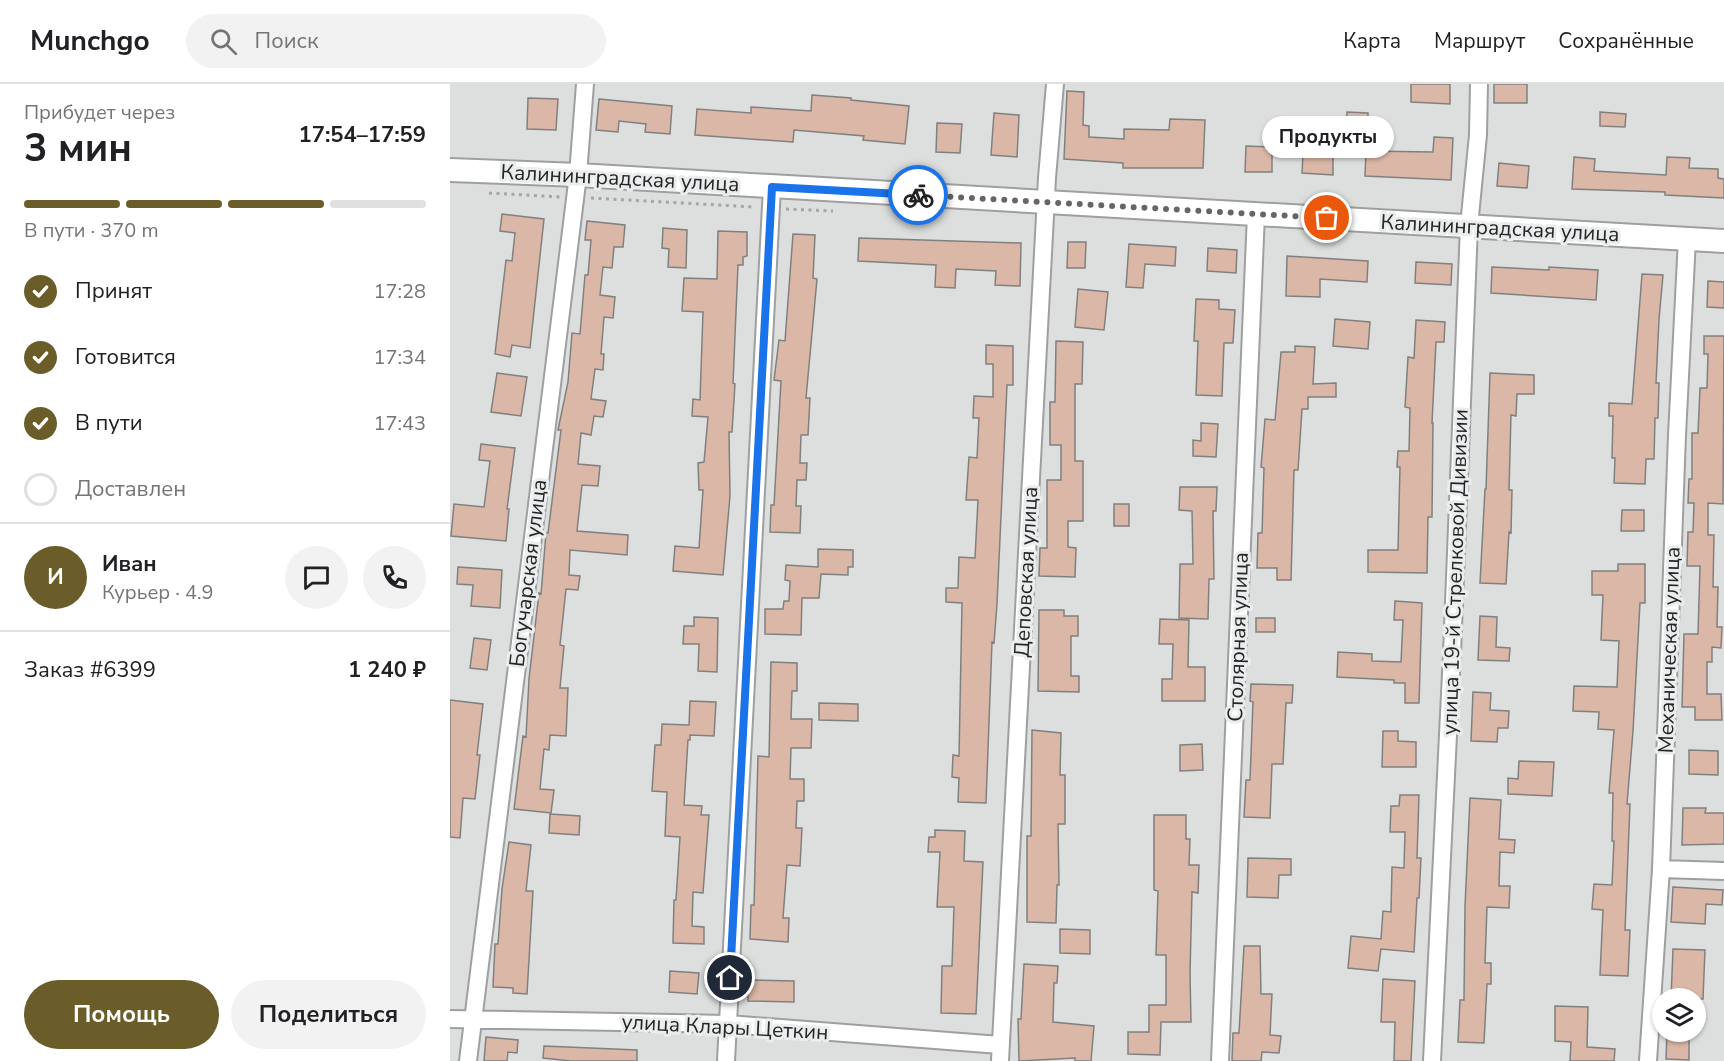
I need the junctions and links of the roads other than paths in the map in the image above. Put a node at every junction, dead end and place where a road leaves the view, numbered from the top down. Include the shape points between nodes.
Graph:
1 (585, 84) edge
2 (1054, 84) edge
3 (1479, 84) edge
4 (450, 170) edge
5 (578, 174) junction
6 (772, 187) junction
7 (1046, 202) junction
8 (1256, 214) junction
9 (1469, 226) junction
10 (1687, 239) junction
11 (1724, 241) edge
12 (1661, 869) junction
13 (1724, 871) edge
14 (473, 1018) junction
15 (450, 1019) edge
16 (728, 1024) junction
17 (1000, 1053) edge
18 (468, 1061) edge
19 (726, 1061) edge
20 (1220, 1061) edge
21 (1432, 1061) edge
22 (1648, 1061) edge

1 - 5 street, Богучарская улица
2 - 7 street, Деповская улица
3 - 9 street, улица 19-й Стрелковой Дивизии
4 - 5 main road, Калининградская улица
5 - 6 main road, Калининградская улица
5 - 14 street, Богучарская улица
6 - 7 main road, Калининградская улица
6 - 16 street
7 - 8 main road, Калининградская улица
7 - 17 street, Деповская улица
8 - 9 main road, Калининградская улица
8 - 20 street, Столярная улица
9 - 10 main road, Калининградская улица
9 - 21 street, улица 19-й Стрелковой Дивизии
10 - 11 main road, Калининградская улица
10 - 12 street, Механическая улица
12 - 13 street
12 - 22 street, Механическая улица
14 - 15 street, улица Клары Цеткин
14 - 16 street, улица Клары Цеткин
14 - 18 street, Богучарская улица
16 - 17 street, улица Клары Цеткин
16 - 19 street

